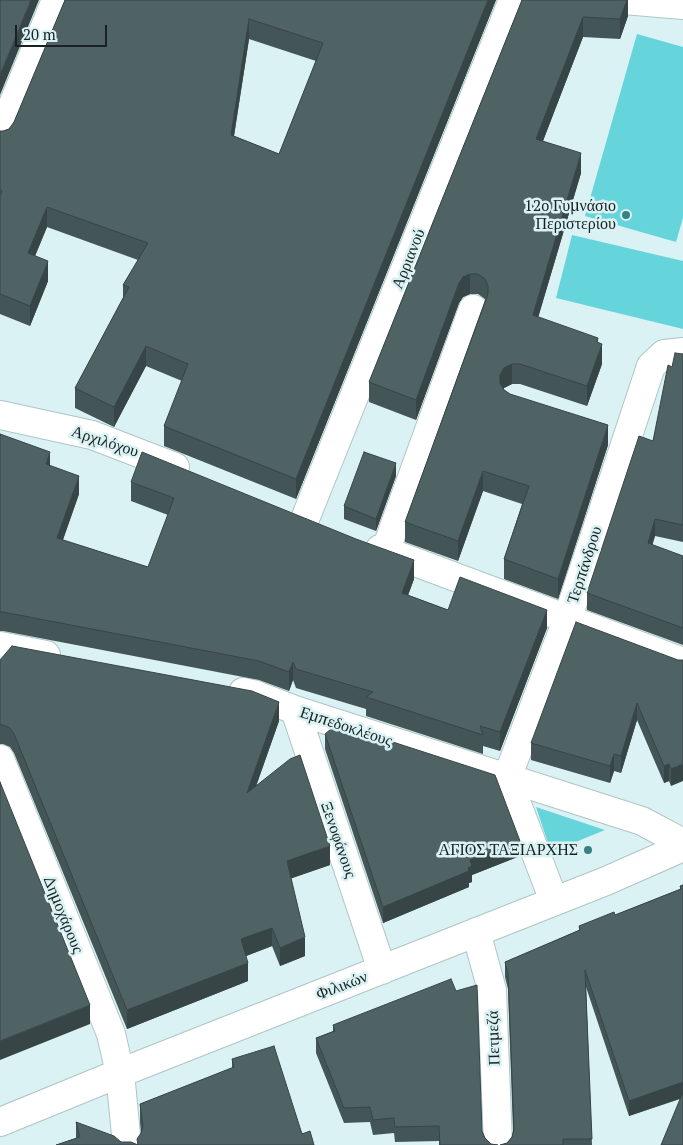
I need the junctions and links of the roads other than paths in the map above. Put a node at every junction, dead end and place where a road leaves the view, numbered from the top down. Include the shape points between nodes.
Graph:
1 (56, 0) edge
2 (513, 0) edge
3 (624, 0) edge
4 (683, 5) edge
5 (0, 136) edge
6 (473, 309) dead end
7 (674, 353) edge
8 (0, 415) edge
9 (196, 475) edge
10 (385, 552) junction
11 (567, 620) junction
12 (0, 646) edge
13 (66, 659) edge
14 (683, 662) edge
15 (218, 688) edge
16 (295, 710) junction
17 (0, 759) edge
18 (507, 778) junction
19 (5, 787) edge
20 (683, 843) edge
21 (683, 847) edge
22 (554, 901) junction
23 (476, 932) junction
24 (382, 970) junction
25 (120, 1073) junction
26 (0, 1122) edge
27 (127, 1145) edge
28 (498, 1145) edge

1 - 5 street
2 - 10 street, Αρριανού via 319,525
3 - 4 street
6 - 10 street
7 - 11 street, Τερπάνδρου via 651,366 619,432
8 - 9 street, Αρχιλόχου via 92,435
10 - 11 street
11 - 14 street
11 - 18 street, Τερπάνδρου
12 - 13 street
15 - 16 street, Εμπεδοκλέους via 256,695
16 - 18 street, Εμπεδοκλέους
16 - 24 street, Ξενοφάνους
17 - 19 street, Δημοχάρους
18 - 20 street, Εμπεδοκλέους via 642,821
18 - 22 street
19 - 25 street, Δημοχάρους via 111,1034
21 - 22 street, Φιλικών
22 - 23 street, Φιλικών
23 - 24 street, Φιλικών
23 - 28 street, Πετμεζά via 492,990
24 - 25 street, Φιλικών
25 - 26 street, Φιλικών
25 - 27 street, Δημοχάρους

